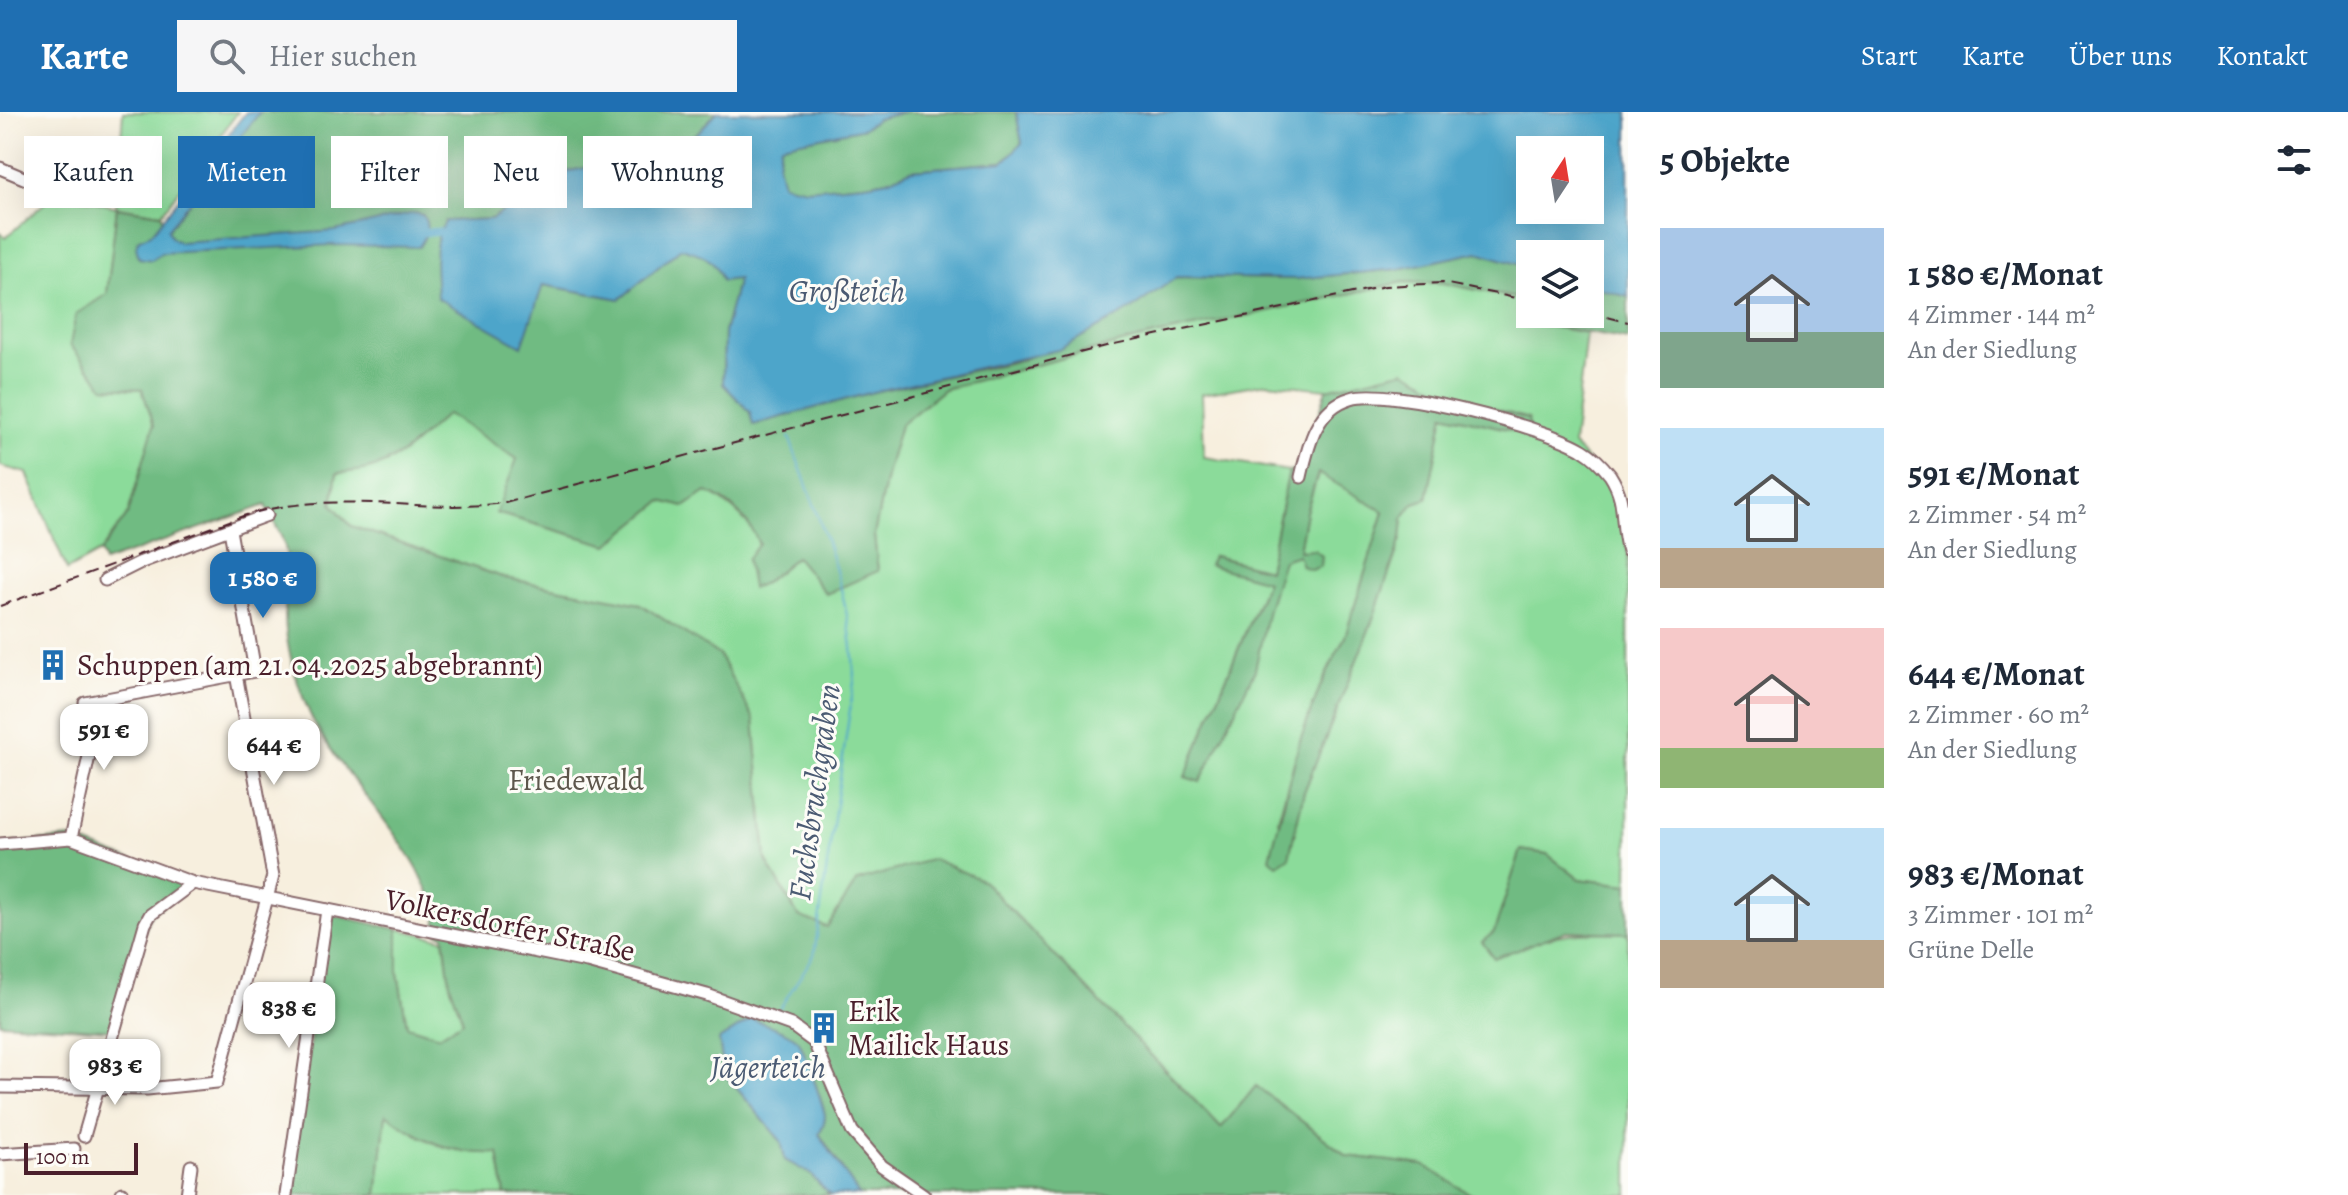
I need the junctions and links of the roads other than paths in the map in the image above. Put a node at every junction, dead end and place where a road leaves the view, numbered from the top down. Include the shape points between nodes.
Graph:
1 (0, 168) edge
2 (24, 178) edge
3 (1301, 477) dead end
4 (267, 515) dead end
5 (230, 530) junction
6 (1628, 551) edge
7 (105, 580) dead end
8 (236, 674) junction
9 (71, 838) junction
10 (0, 844) edge
11 (193, 883) junction
12 (268, 900) junction
13 (327, 910) junction
14 (0, 1087) edge
15 (96, 1090) junction
16 (84, 1136) dead end
17 (74, 1149) dead end
18 (0, 1154) edge
19 (191, 1166) dead end
20 (187, 1195) edge
21 (286, 1195) edge
22 (924, 1195) edge

1 - 2 street
3 - 6 street via 1317,423 1351,398 1402,399 1457,409 1584,451 1623,495
4 - 5 street
5 - 7 street
5 - 8 street via 255,671
8 - 9 street via 85,703 91,753
8 - 12 street via 272,858
9 - 10 street, Volkersdorfer Straße
9 - 11 street, Volkersdorfer Straße
11 - 12 street, Volkersdorfer Straße
11 - 15 street via 145,924
12 - 13 street, Volkersdorfer Straße
12 - 15 street via 217,1082
13 - 21 street
13 - 22 street, Volkersdorfer Straße via 587,962 791,1025 814,1042 852,1131 882,1166
14 - 15 street
15 - 16 street
17 - 18 street
19 - 20 street

